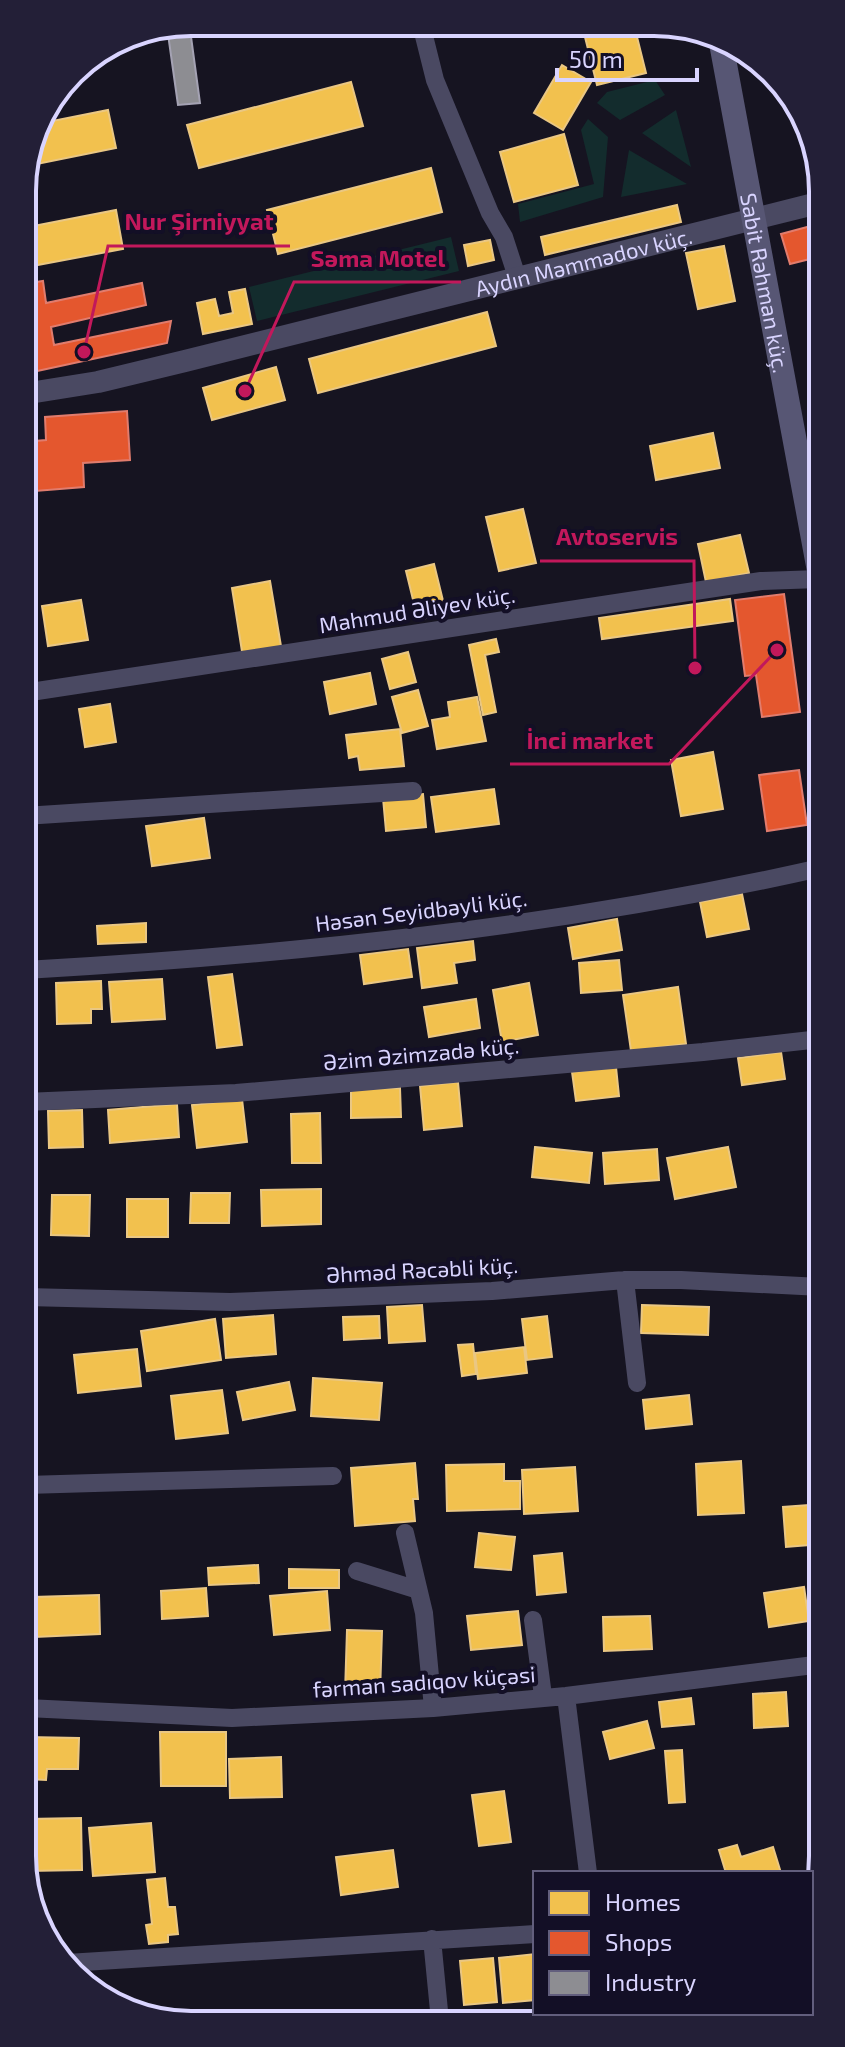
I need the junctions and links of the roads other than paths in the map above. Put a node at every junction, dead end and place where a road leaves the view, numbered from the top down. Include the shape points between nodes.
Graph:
1 (424, 36) edge
2 (723, 52) edge
3 (809, 205) edge
4 (756, 219) junction
5 (517, 277) junction
6 (36, 392) edge
7 (809, 489) edge
8 (809, 579) edge
9 (36, 691) edge
10 (413, 791) dead end
11 (36, 815) edge
12 (809, 870) edge
13 (36, 969) edge
14 (809, 1040) edge
15 (36, 1102) edge
16 (625, 1280) junction
17 (809, 1286) edge
18 (36, 1297) edge
19 (637, 1383) dead end
20 (333, 1476) dead end
21 (36, 1485) edge
22 (405, 1533) dead end
23 (357, 1571) dead end
24 (418, 1590) junction
25 (533, 1620) dead end
26 (809, 1666) edge
27 (543, 1696) junction
28 (566, 1696) junction
29 (36, 1708) edge
30 (433, 1708) junction
31 (588, 1871) edge
32 (533, 1934) edge
33 (432, 1939) junction
34 (78, 1962) edge
35 (439, 2011) edge

1 - 5 street via 435,80
2 - 4 main road, Sabit Rəhman küç.
3 - 4 street, Aydın Məmmədov küç.
4 - 5 street, Aydın Məmmədov küç.
4 - 7 main road, Sabit Rəhman küç.
5 - 6 street, Aydın Məmmədov küç. via 98,382
8 - 9 street, Mahmud Əliyev küç. via 761,581
10 - 11 street
12 - 13 street, Həsən Seyidbəyli küç. via 568,917 195,960
14 - 15 street, Əzim Əzimzadə küç. via 236,1093
16 - 17 street, Əhməd Rəcəbli küç.
16 - 18 street, Əhməd Rəcəbli küç. via 230,1302
16 - 19 street
20 - 21 street
22 - 24 street
23 - 24 street
24 - 30 street
25 - 27 street
26 - 28 street, fərman sadıqov küçəsi
27 - 28 street, fərman sadıqov küçəsi
27 - 30 street, fərman sadıqov küçəsi
28 - 31 street
29 - 30 street, fərman sadıqov küçəsi via 232,1718
32 - 33 street
33 - 34 street
33 - 35 street

